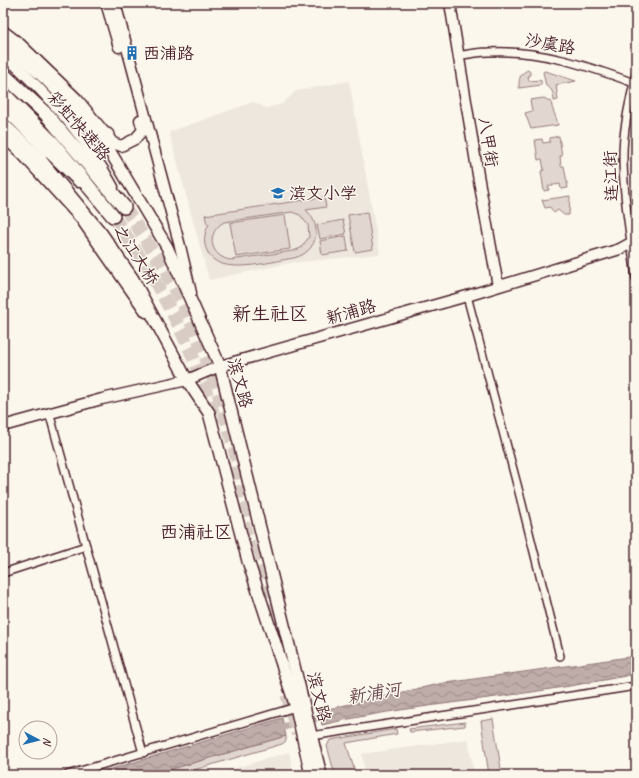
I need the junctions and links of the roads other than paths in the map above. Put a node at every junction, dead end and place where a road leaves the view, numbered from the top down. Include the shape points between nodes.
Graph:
1 (106, 3) edge
2 (114, 3) edge
3 (450, 3) edge
4 (3, 31) edge
5 (3, 40) edge
6 (3, 54) edge
7 (458, 56) junction
8 (3, 74) edge
9 (636, 74) edge
10 (634, 83) junction
11 (3, 93) edge
12 (3, 108) edge
13 (3, 125) edge
14 (107, 135) junction
15 (3, 136) edge
16 (40, 160) joint
17 (122, 203) joint
18 (113, 216) joint
19 (634, 243) edge
20 (636, 278) edge
21 (498, 286) junction
22 (467, 296) junction
23 (203, 327) junction
24 (167, 342) junction
25 (220, 366) junction
26 (187, 380) junction
27 (49, 412) junction
28 (3, 426) edge
29 (86, 546) junction
30 (3, 573) edge
31 (560, 656) dead end
32 (636, 686) edge
33 (300, 706) junction
34 (310, 741) junction
35 (143, 753) junction
36 (67, 775) edge
37 (311, 775) edge
38 (321, 775) edge

1 - 14 main road via 143,130 135,139 121,146 113,143
2 - 23 main road, 滨文路 via 180,246 190,292
3 - 7 main road, 八甲街
4 - 14 main road via 20,44 76,99
5 - 14 highway via 23,56 100,134
6 - 17 main road via 72,124 98,160
7 - 10 street, 沙虞路 via 489,52 538,55 587,66
7 - 21 main road, 八甲街
8 - 17 highway, 彩虹快速路 via 46,114
9 - 10 street, 连江街
10 - 19 street, 连江街 via 626,119 623,155 626,198
11 - 18 highway, 彩虹快速路 via 35,123
12 - 18 main road
13 - 16 highway
14 - 23 main road, 之江大桥 via 105,143 167,247
15 - 24 main road via 81,219
16 - 24 main road, 之江大桥 via 102,234 133,279
19 - 20 street, 连江街
19 - 21 main road, 新浦路
21 - 22 main road, 新浦路
22 - 25 main road, 新浦路
22 - 31 street via 520,492
23 - 25 main road, 滨文路
24 - 26 main road, 之江大桥
25 - 26 main road, 新浦路
25 - 33 main road, 滨文路
26 - 27 main road, 新浦路
26 - 33 main road, 滨文路 via 209,413 248,562
27 - 28 main road, 新浦路
27 - 29 street
29 - 30 street
29 - 35 street
32 - 34 street
33 - 34 main road, 滨文路
33 - 35 street
34 - 37 main road, 滨文路
34 - 38 main road, 滨文路
35 - 36 street

